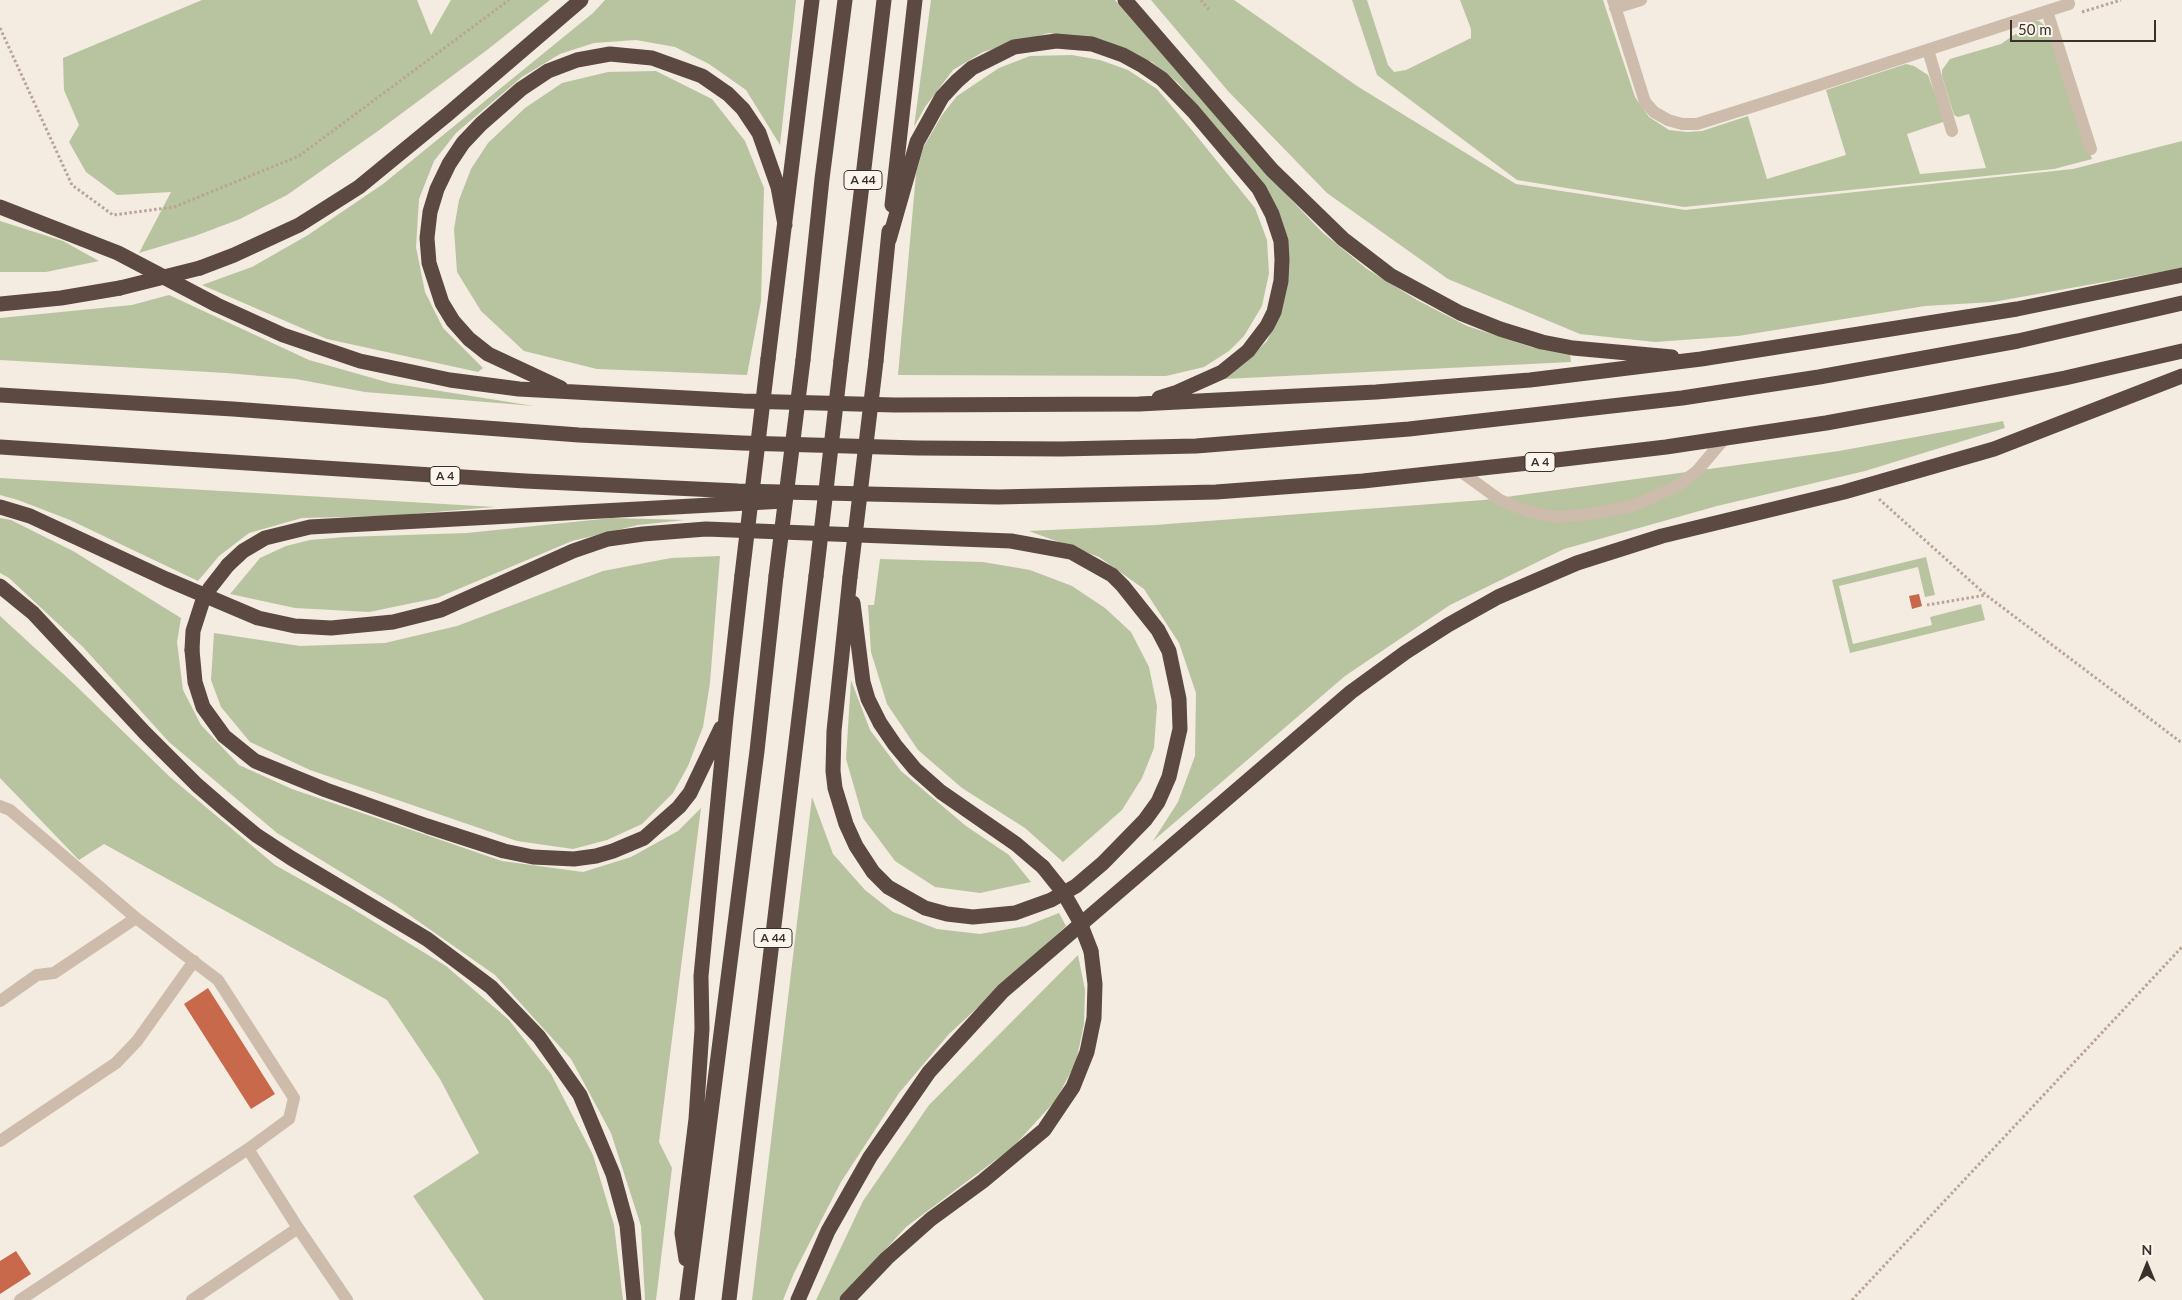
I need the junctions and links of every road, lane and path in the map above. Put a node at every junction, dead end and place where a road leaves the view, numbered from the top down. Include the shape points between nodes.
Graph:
1 (509, 0) edge
2 (581, 0) edge
3 (812, 0) edge
4 (845, 0) edge
5 (884, 0) edge
6 (914, 0) edge
7 (1124, 0) edge
8 (1201, 0) edge
9 (1641, 0) edge
10 (2121, 0) edge
11 (1614, 4) edge
12 (2072, 5) edge
13 (1210, 12) dead end
14 (2047, 12) junction
15 (0, 28) edge
16 (1928, 50) junction
17 (1952, 132) dead end
18 (2091, 149) dead end
19 (0, 207) edge
20 (785, 225) junction
21 (889, 240) junction
22 (2182, 274) edge
23 (2182, 303) edge
24 (0, 304) edge
25 (2182, 351) edge
26 (1700, 359) junction
27 (2182, 376) edge
28 (571, 393) junction
29 (0, 395) edge
30 (1139, 404) junction
31 (1725, 438) junction
32 (0, 447) edge
33 (1460, 471) junction
34 (890, 496) junction
35 (1878, 499) dead end
36 (0, 507) edge
37 (850, 577) junction
38 (0, 586) edge
39 (1986, 595) junction
40 (1927, 605) dead end
41 (726, 718) junction
42 (2182, 743) edge
43 (0, 806) edge
44 (136, 918) junction
45 (2182, 947) edge
46 (194, 962) junction
47 (0, 1001) edge
48 (0, 1141) edge
49 (248, 1149) junction
50 (298, 1228) junction
51 (688, 1283) junction
52 (20, 1300) edge
53 (192, 1300) edge
54 (347, 1300) edge
55 (634, 1300) edge
56 (687, 1300) edge
57 (729, 1300) edge
58 (798, 1300) edge
59 (847, 1300) edge
60 (1852, 1300) edge

1 - 15 path via 299,156 174,207 113,214 72,185
2 - 24 highway, bridge via 359,187 299,225 234,256 200,268 120,288
3 - 20 highway
4 - 51 highway, A 44, bridge via 757,751
5 - 57 highway, A 44, bridge
6 - 21 highway
7 - 26 highway via 1272,170 1343,239 1390,275 1460,313 1542,342 1574,348
8 - 13 path
9 - 11 lane
10 - 12 path
11 - 16 lane via 1646,102 1654,112 1682,124 1697,124
12 - 14 lane
14 - 16 lane
14 - 18 lane
16 - 17 lane
19 - 28 highway via 118,253 216,305 321,349 360,361 450,380
20 - 28 highway via 778,187 759,133 728,94 702,76 652,58 610,54 577,60 548,72 521,89 481,124 449,164 430,212 428,263 442,303 469,339 488,354
20 - 41 highway, bridge
21 - 30 highway via 917,142 942,97 972,68 1014,48 1056,41 1092,44 1123,55 1162,79 1259,189 1281,242 1281,281 1274,312 1267,326 1236,362 1204,381
21 - 37 highway, bridge
22 - 26 highway via 2017,309
23 - 29 highway via 2018,341 1692,396 1409,429 1196,446 1061,449 742,443 559,434
25 - 31 highway, A 4 via 2065,378
26 - 30 highway via 1530,380 1385,392
27 - 58 highway via 1994,450 1844,492 1662,536 1577,563 1498,597 1406,652 1351,692 1003,991 929,1072 870,1157 828,1231
28 - 30 highway via 895,405
31 - 33 highway, A 4
31 - 33 lane via 1697,471 1677,486 1633,506 1590,514 1555,517 1527,511 1500,500
32 - 34 highway, A 4 via 525,481
33 - 34 highway, A 4 via 1198,492 1016,497
34 - 41 highway, bridge via 316,526 266,538 243,551 228,565 202,603 194,630 195,682 203,707 224,736 255,761 428,826 504,852 533,857 596,856 644,838 690,793
35 - 39 path
36 - 37 highway via 30,516 258,618 295,626 331,628 393,622 441,610 573,551 608,539 643,534 706,529 1011,541 1071,552 1112,575 1158,630 1169,651 1179,699 1180,729 1169,777 1158,802 1145,820 1076,886 1015,914 972,917 926,908 888,886 873,872 856,846 840,807 834,780 835,708
37 - 59 highway, bridge via 863,682 880,723 915,769 941,792 1016,844 1043,867 1079,920 1090,951 1095,984 1088,1052 1073,1087 1044,1130 931,1219
38 - 55 highway via 32,613 151,739 227,811 291,858 427,939 491,987 539,1037 580,1095 613,1174 627,1225
39 - 40 path
39 - 42 path
41 - 51 highway via 701,976 702,1029 696,1120 682,1233
43 - 44 lane via 10,810
44 - 46 lane
44 - 47 lane via 54,974 37,975
45 - 60 path
46 - 48 lane via 137,1041 116,1063
46 - 49 lane via 218,980 294,1098 289,1119
49 - 50 lane
49 - 52 lane
50 - 53 lane
50 - 54 lane
51 - 56 highway, A 44

